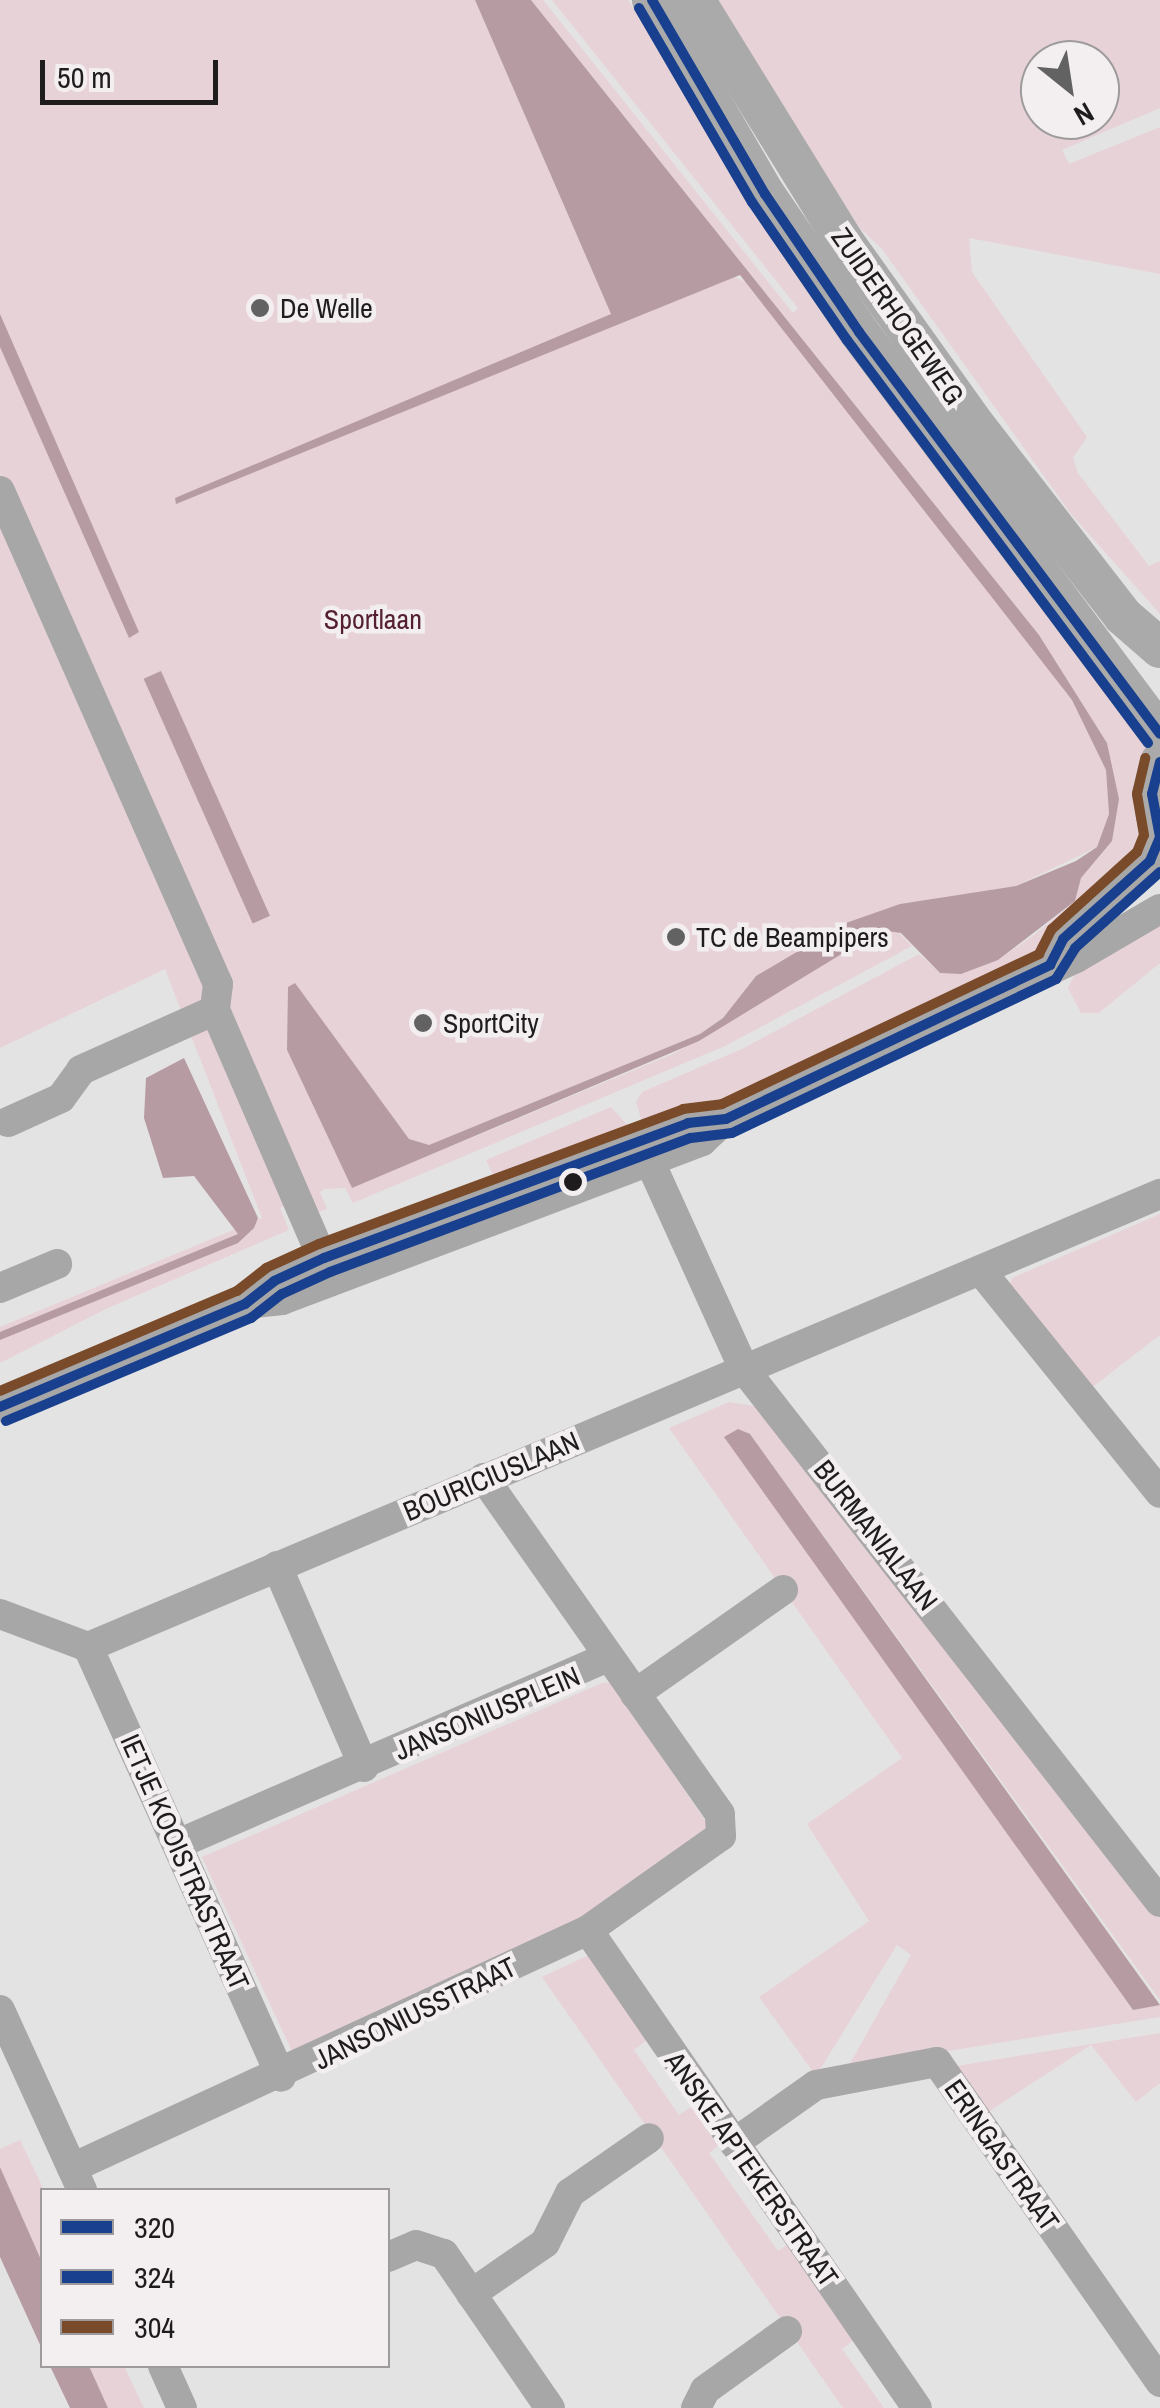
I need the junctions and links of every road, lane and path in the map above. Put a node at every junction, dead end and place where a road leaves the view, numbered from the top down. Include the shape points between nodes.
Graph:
1 (652, 0) edge
2 (695, 0) edge
3 (0, 492) edge
4 (1128, 629) edge
5 (1160, 648) edge
6 (1160, 672) edge
7 (1160, 708) edge
8 (1160, 734) edge
9 (1160, 762) edge
10 (1160, 837) edge
11 (1160, 887) edge
12 (1160, 909) edge
13 (1090, 950) junction
14 (1050, 965) junction
15 (215, 1010) junction
16 (8, 1122) dead end
17 (644, 1151) junction
18 (1160, 1194) edge
19 (57, 1264) dead end
20 (328, 1269) junction
21 (981, 1271) junction
22 (0, 1288) edge
23 (744, 1369) junction
24 (0, 1407) edge
25 (484, 1478) junction
26 (1160, 1493) edge
27 (277, 1566) junction
28 (783, 1590) dead end
29 (0, 1614) edge
30 (88, 1647) junction
31 (609, 1657) junction
32 (636, 1694) junction
33 (364, 1766) junction
34 (178, 1844) junction
35 (1160, 1902) edge
36 (588, 1930) junction
37 (0, 2010) edge
38 (281, 2077) junction
39 (649, 2138) dead end
40 (734, 2143) junction
41 (77, 2179) edge
42 (390, 2257) edge
43 (471, 2294) junction
44 (787, 2331) dead end
45 (163, 2368) edge
46 (1160, 2382) edge
47 (182, 2408) edge
48 (550, 2408) edge
49 (696, 2408) edge
50 (917, 2408) edge

1 - 4 main road, ZUIDERHOGEWEG via 765,194 859,332
2 - 4 main road, ZUIDERHOGEWEG via 843,240
3 - 15 street via 218,984
4 - 5 main road, ZUIDERHOGEWEG
4 - 6 main road, ZUIDERHOGEWEG
4 - 7 main road, ZUIDERHOGEWEG
4 - 8 main road, ZUIDERHOGEWEG
9 - 10 main road via 1152,794
10 - 14 street via 1138,877 1063,939
11 - 13 street
12 - 13 street
13 - 14 street
14 - 17 street via 726,1119 702,1141
15 - 16 street via 81,1070 60,1098
15 - 20 street
17 - 20 street
17 - 23 street, BURMANIALAAN
18 - 21 street, BOURICIUSLAAN
19 - 22 street
20 - 24 street
21 - 23 street, BOURICIUSLAAN
21 - 26 street
23 - 25 street, BOURICIUSLAAN
23 - 35 street, BURMANIALAAN
25 - 27 street, BOURICIUSLAAN
25 - 31 street
27 - 30 street, BOURICIUSLAAN
27 - 33 street, JANSONIUSPLEIN
28 - 32 street
29 - 30 street
30 - 34 street, IETJE KOOISTRASTRAAT
31 - 32 street
31 - 33 street, JANSONIUSPLEIN
32 - 36 street, JANSONIUSSTRAAT via 720,1814 721,1836
33 - 34 street, JANSONIUSPLEIN
34 - 38 street, IETJE KOOISTRASTRAAT
36 - 38 street, JANSONIUSSTRAAT
36 - 40 street, ANSKE APTEKERSTRAAT
37 - 41 street
38 - 41 street, JANSONIUSSTRAAT
39 - 43 street via 570,2193 546,2243
40 - 46 street, ERINGASTRAAT via 816,2085 937,2062
40 - 50 street, ANSKE APTEKERSTRAAT
42 - 43 street via 416,2244 434,2246
43 - 48 street
44 - 49 street via 705,2390
45 - 47 street

